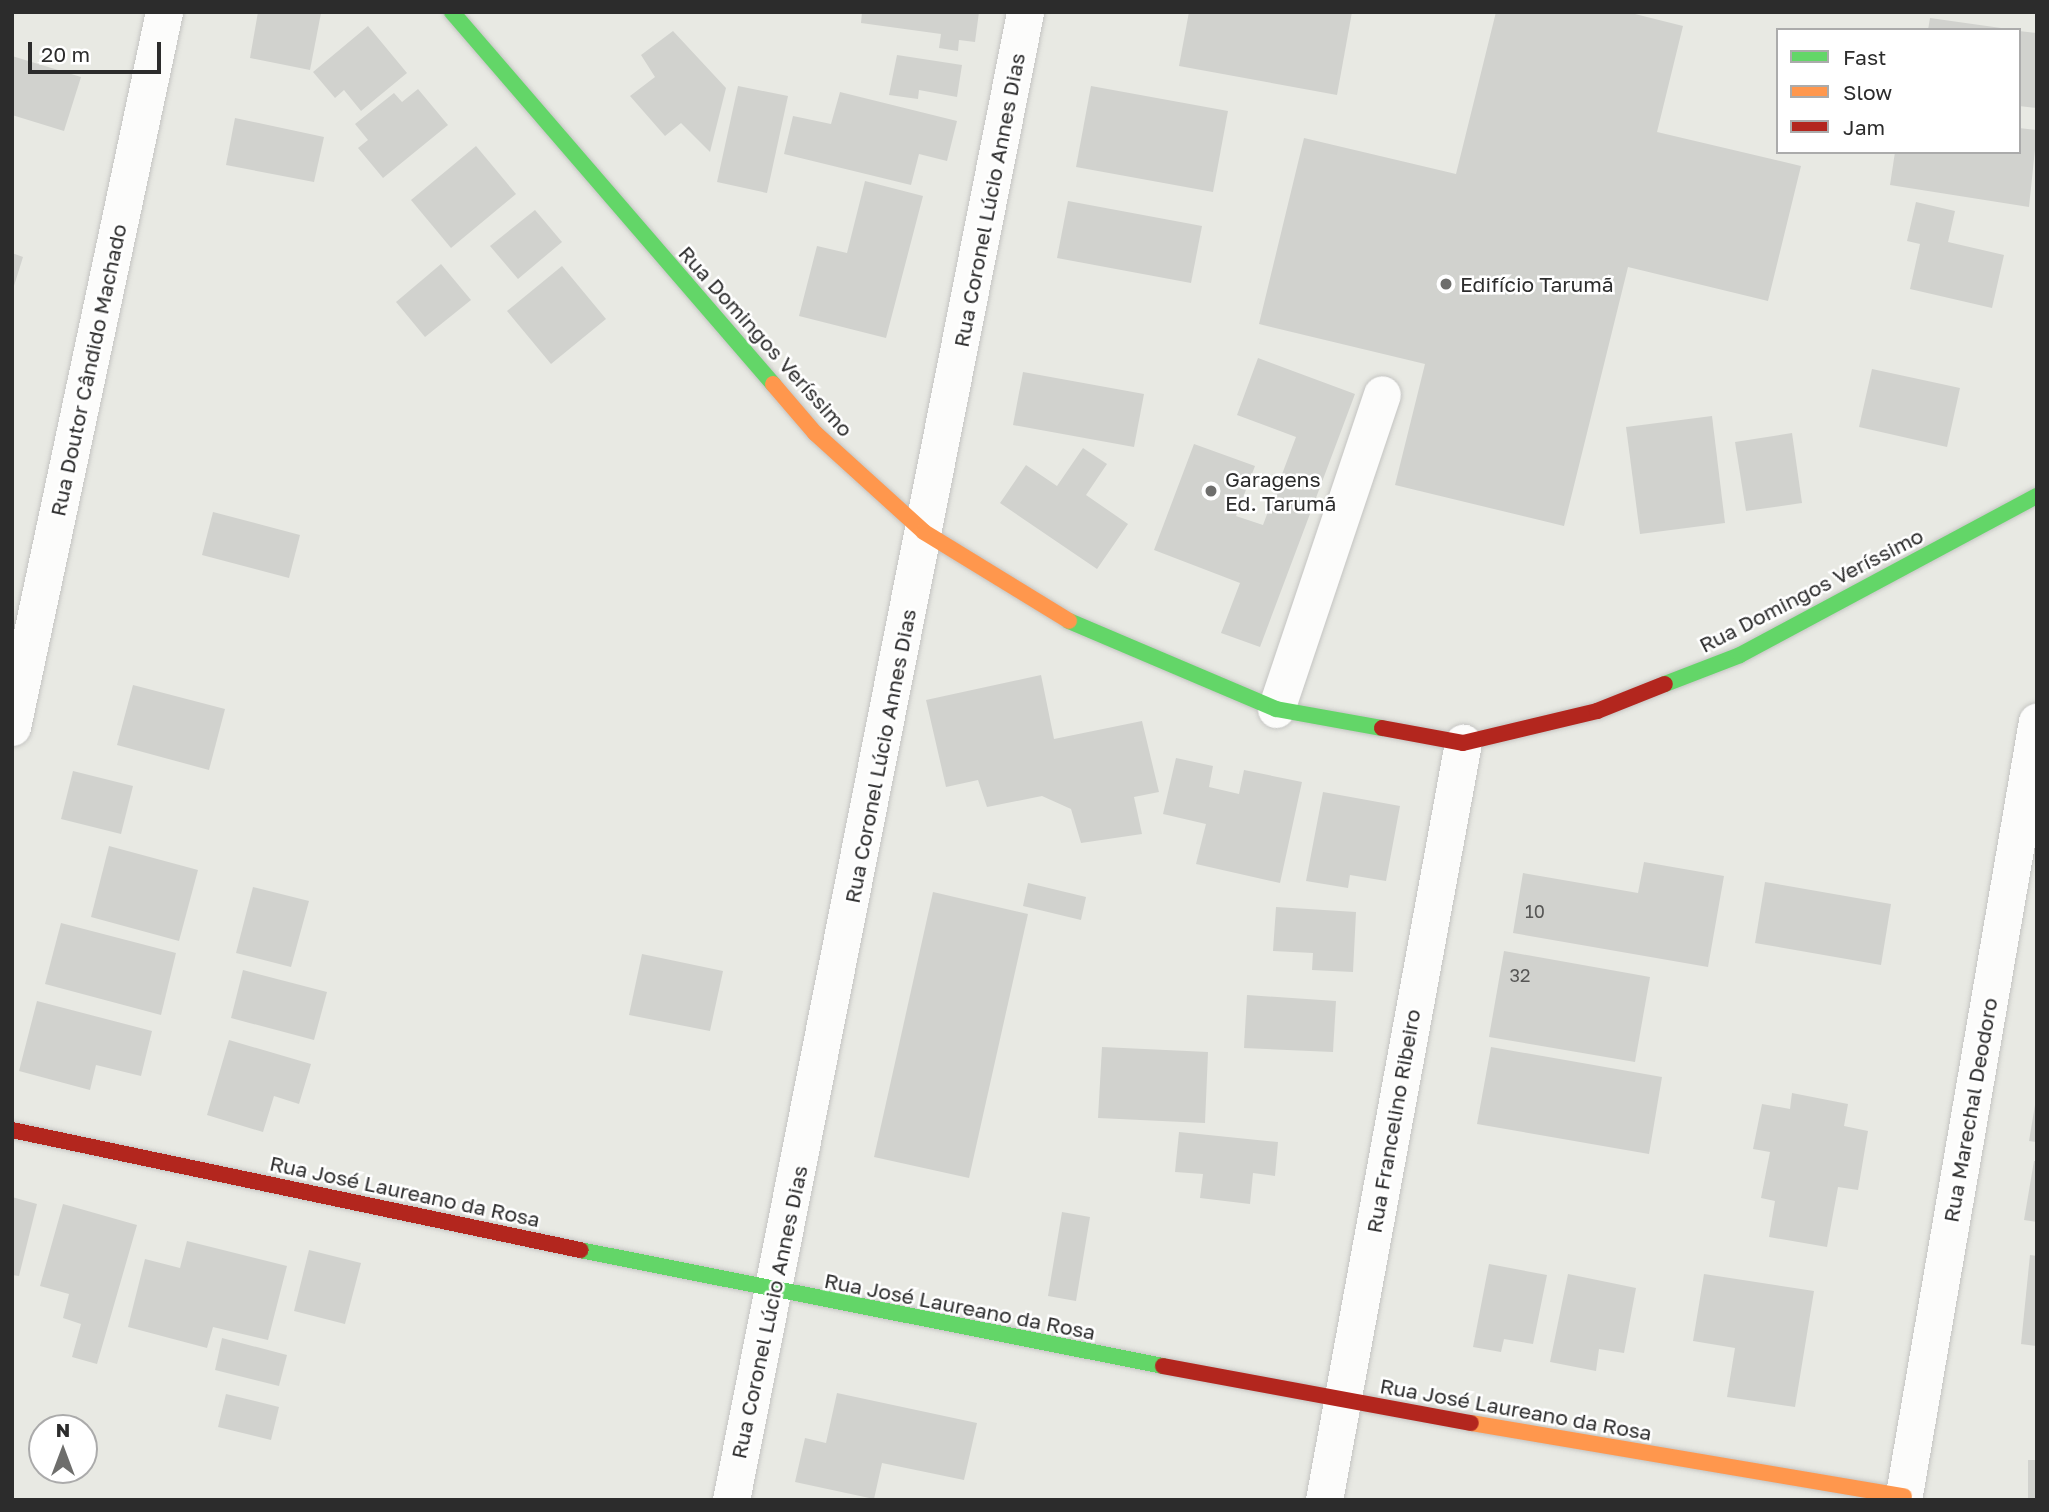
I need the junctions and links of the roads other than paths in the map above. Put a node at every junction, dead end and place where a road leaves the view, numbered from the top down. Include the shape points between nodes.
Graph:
1 (164, 12) edge
2 (453, 12) edge
3 (1025, 12) edge
4 (1382, 394) dead end
5 (2037, 496) edge
6 (924, 532) junction
7 (1276, 709) junction
8 (2037, 721) edge
9 (12, 727) edge
10 (1462, 743) junction
11 (12, 1130) edge
12 (775, 1291) junction
13 (1341, 1401) junction
14 (1904, 1498) edge
15 (731, 1500) edge
16 (1324, 1500) edge

1 - 9 street, Rua Doutor Cândido Machado
2 - 6 street, Rua Domingos Veríssimo via 816,433
3 - 6 street, Rua Coronel Lúcio Annes Dias
4 - 7 street
5 - 10 street, Rua Domingos Veríssimo via 1740,655 1597,711
6 - 7 street, Rua Domingos Veríssimo via 1081,628
6 - 12 street, Rua Coronel Lúcio Annes Dias
7 - 10 street, Rua Domingos Veríssimo
8 - 14 street, Rua Marechal Deodoro
10 - 13 street, Rua Francelino Ribeiro
11 - 12 street, Rua José Laureano da Rosa
12 - 13 street, Rua José Laureano da Rosa
12 - 15 street, Rua Coronel Lúcio Annes Dias
13 - 14 street, Rua José Laureano da Rosa
13 - 16 street, Rua Francelino Ribeiro

